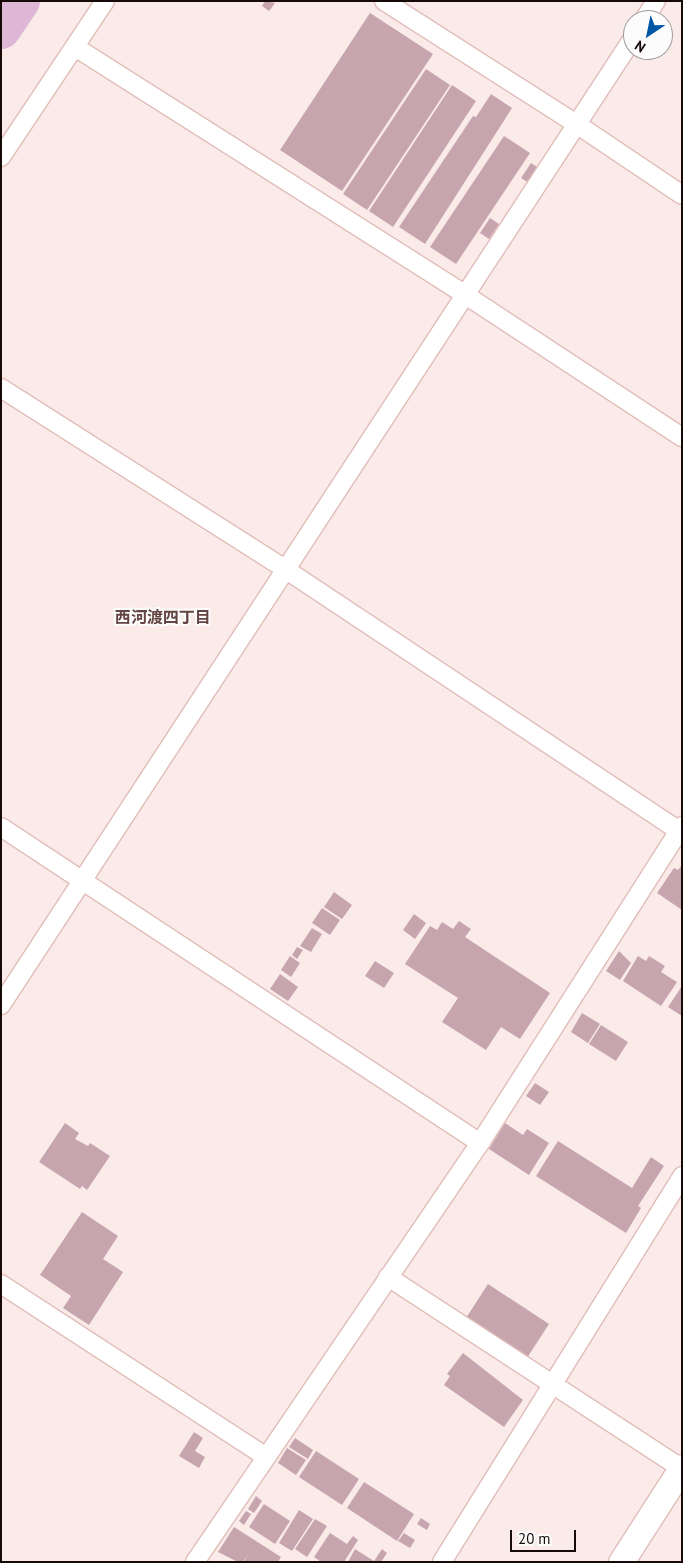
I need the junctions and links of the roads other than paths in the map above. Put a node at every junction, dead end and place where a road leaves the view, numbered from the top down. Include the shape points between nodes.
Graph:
1 (105, 1) edge
2 (384, 1) edge
3 (75, 47) junction
4 (623, 54) edge
5 (578, 125) junction
6 (1, 158) edge
7 (682, 195) edge
8 (467, 296) junction
9 (1, 388) edge
10 (682, 437) edge
11 (288, 571) junction
12 (1, 827) edge
13 (681, 830) edge
14 (84, 880) junction
15 (1, 1006) edge
16 (480, 1143) junction
17 (682, 1176) edge
18 (388, 1278) junction
19 (1, 1284) edge
20 (553, 1385) junction
21 (266, 1456) junction
22 (682, 1468) edge
23 (195, 1562) edge
24 (442, 1562) edge
25 (621, 1562) edge

1 - 3 street
2 - 5 street
3 - 6 street
3 - 8 street
4 - 5 street
5 - 7 street
5 - 8 street
8 - 10 street
8 - 11 street
9 - 11 street
11 - 13 street
11 - 14 street
12 - 14 street
13 - 16 street
14 - 15 street
14 - 16 street
16 - 18 street
17 - 20 street
18 - 20 street
18 - 21 street
19 - 21 street
20 - 22 street
20 - 24 street
21 - 23 street
22 - 25 street

